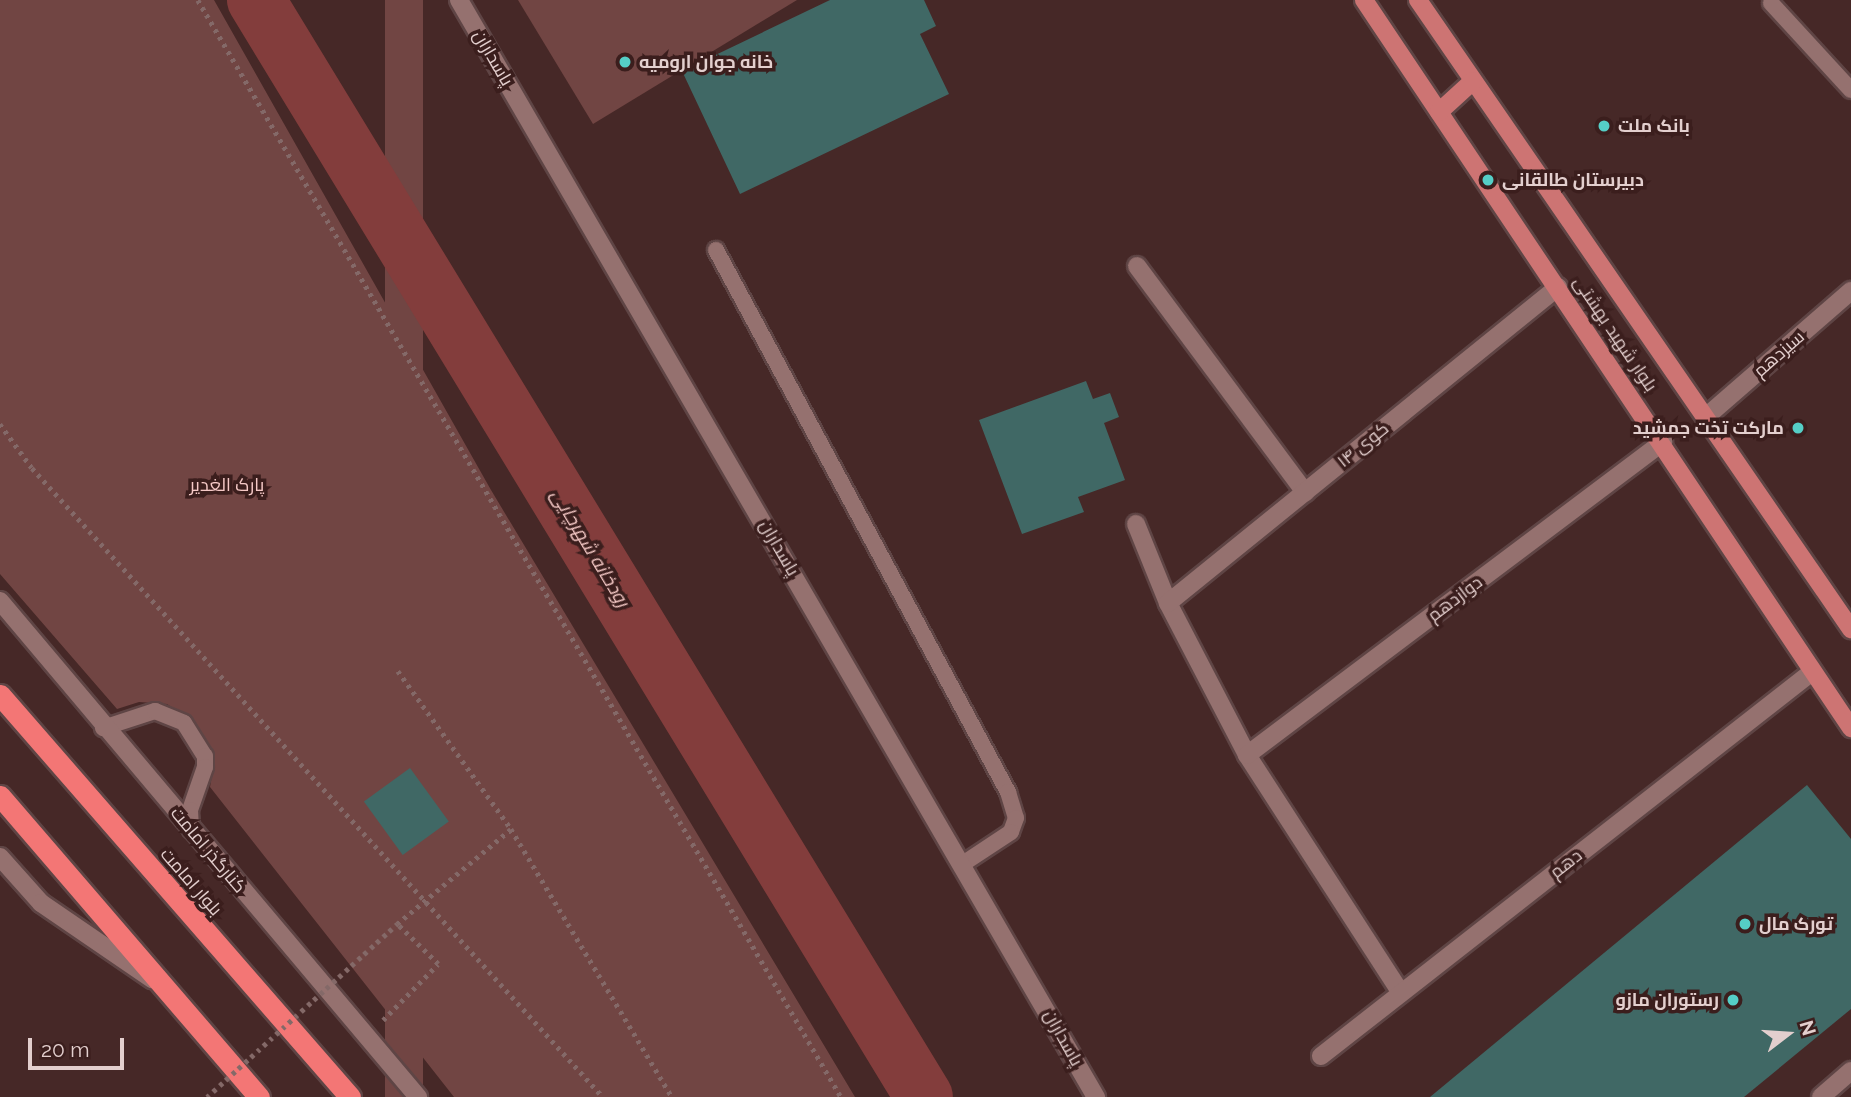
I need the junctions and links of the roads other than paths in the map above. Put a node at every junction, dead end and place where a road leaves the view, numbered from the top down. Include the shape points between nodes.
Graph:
1 (459, 0) edge
2 (1364, 0) edge
3 (1425, 3) edge
4 (1771, 3) dead end
5 (1473, 81) junction
6 (1851, 90) edge
7 (1439, 112) junction
8 (716, 250) dead end
9 (1137, 266) dead end
10 (1558, 287) junction
11 (1851, 291) edge
12 (1707, 416) junction
13 (1663, 442) junction
14 (1305, 492) junction
15 (1136, 524) dead end
16 (0, 601) edge
17 (1168, 603) junction
18 (1851, 629) edge
19 (1812, 671) junction
20 (0, 695) edge
21 (103, 727) junction
22 (1851, 728) edge
23 (1247, 755) junction
24 (0, 796) edge
25 (191, 830) junction
26 (0, 857) edge
27 (964, 863) junction
28 (164, 988) junction
29 (1401, 993) junction
30 (1321, 1056) dead end
31 (1851, 1071) edge
32 (259, 1097) edge
33 (350, 1097) edge
34 (418, 1097) edge
35 (1096, 1097) edge
36 (1821, 1097) edge

1 - 27 street, پاسداران
2 - 7 main road, بلوار شهید بهشتی
3 - 5 main road, بلوار شهید بهشتی
4 - 6 lane
5 - 7 main road
5 - 12 main road, بلوار شهید بهشتی
7 - 10 main road, بلوار شهید بهشتی
8 - 27 lane via 1008,792 1016,818 1011,832
9 - 14 street
10 - 13 main road, بلوار شهید بهشتی
10 - 14 street, کوی ۱۴
11 - 12 street, سیزدهم
12 - 18 main road, بلوار شهید بهشتی
13 - 19 main road, بلوار شهید بهشتی
13 - 23 street, دوازدهم
14 - 17 street, کوی ۱۴
15 - 17 street
16 - 21 street, کنارگذر امامت
17 - 23 street
19 - 22 main road, بلوار شهید بهشتی
19 - 29 street, دهم
20 - 33 highway, بلوار امامت
21 - 25 street, کنارگذر امامت
21 - 25 lane via 155,711 184,723 200,744 205,767 190,810
23 - 29 street
24 - 28 highway
25 - 34 street, کنارگذر امامت
26 - 28 street via 41,903
27 - 35 street, پاسداران
28 - 32 highway
29 - 30 street, دهم
31 - 36 street

